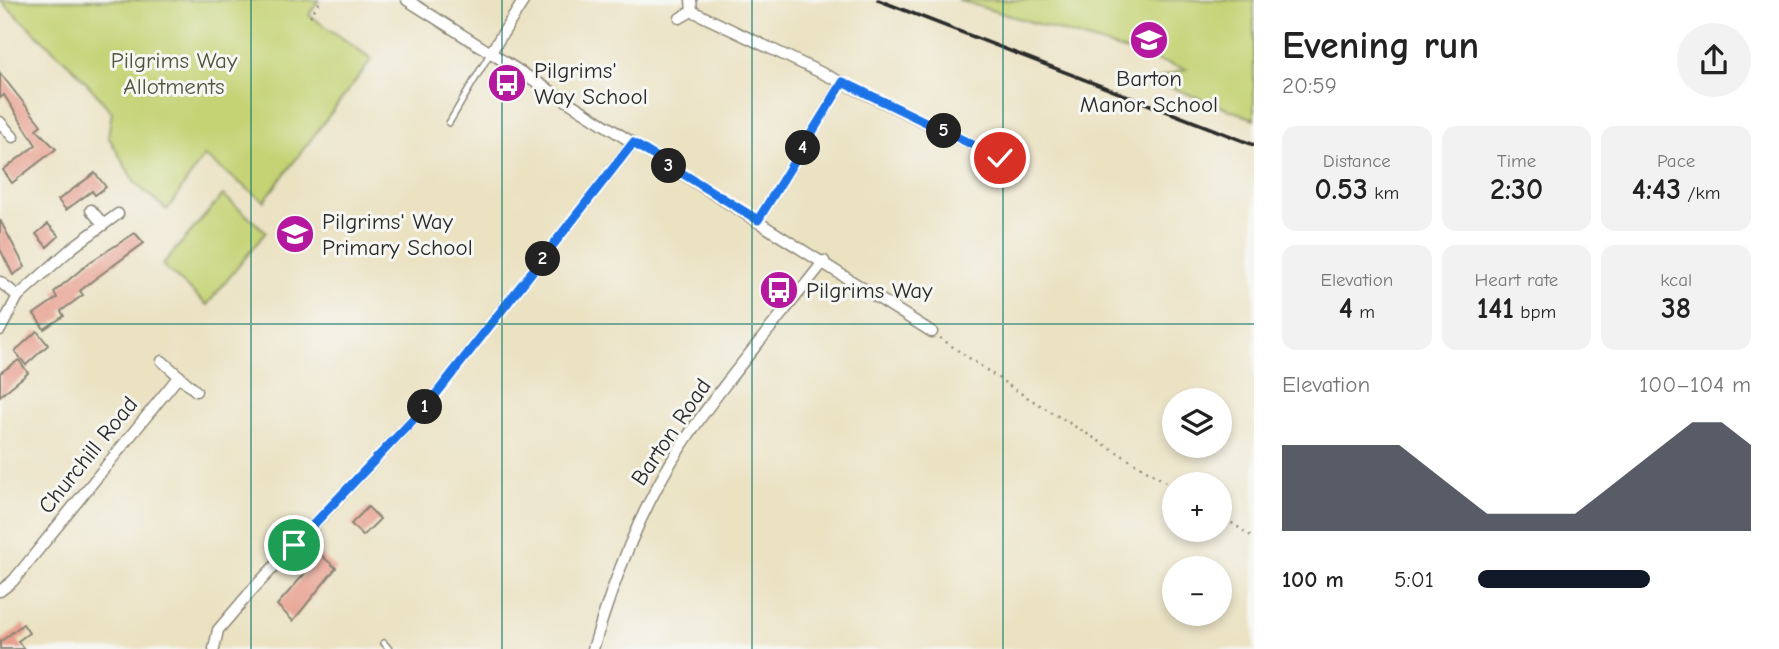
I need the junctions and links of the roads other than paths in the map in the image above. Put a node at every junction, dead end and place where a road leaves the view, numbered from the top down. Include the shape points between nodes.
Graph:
1 (407, 0) edge
2 (524, 0) edge
3 (692, 6) edge
4 (680, 18) dead end
5 (491, 52) junction
6 (843, 82) junction
7 (449, 123) dead end
8 (2, 127) edge
9 (13, 137) dead end
10 (633, 143) junction
11 (1014, 150) dead end
12 (1000, 158) junction
13 (1001, 172) dead end
14 (91, 210) dead end
15 (118, 214) dead end
16 (758, 220) junction
17 (103, 224) junction
18 (824, 261) junction
19 (0, 282) edge
20 (19, 296) junction
21 (0, 330) edge
22 (932, 332) road end
23 (162, 362) dead end
24 (179, 376) junction
25 (197, 391) dead end
26 (0, 591) edge
27 (384, 643) dead end
28 (214, 649) edge
29 (389, 649) edge
30 (593, 649) edge

1 - 5 street
2 - 5 street
3 - 4 street
3 - 6 street
5 - 7 lane
5 - 10 street
6 - 12 street
6 - 16 street
8 - 9 street
10 - 16 street
10 - 28 street via 429,403 218,630
11 - 12 street
12 - 13 street
14 - 17 street
15 - 17 street
16 - 18 street
17 - 20 street
18 - 22 street
18 - 30 street, Barton Road via 680,447 616,576
19 - 20 street
20 - 21 street
23 - 24 street
24 - 25 street
24 - 26 street, Churchill Road via 13,581
27 - 29 lane

